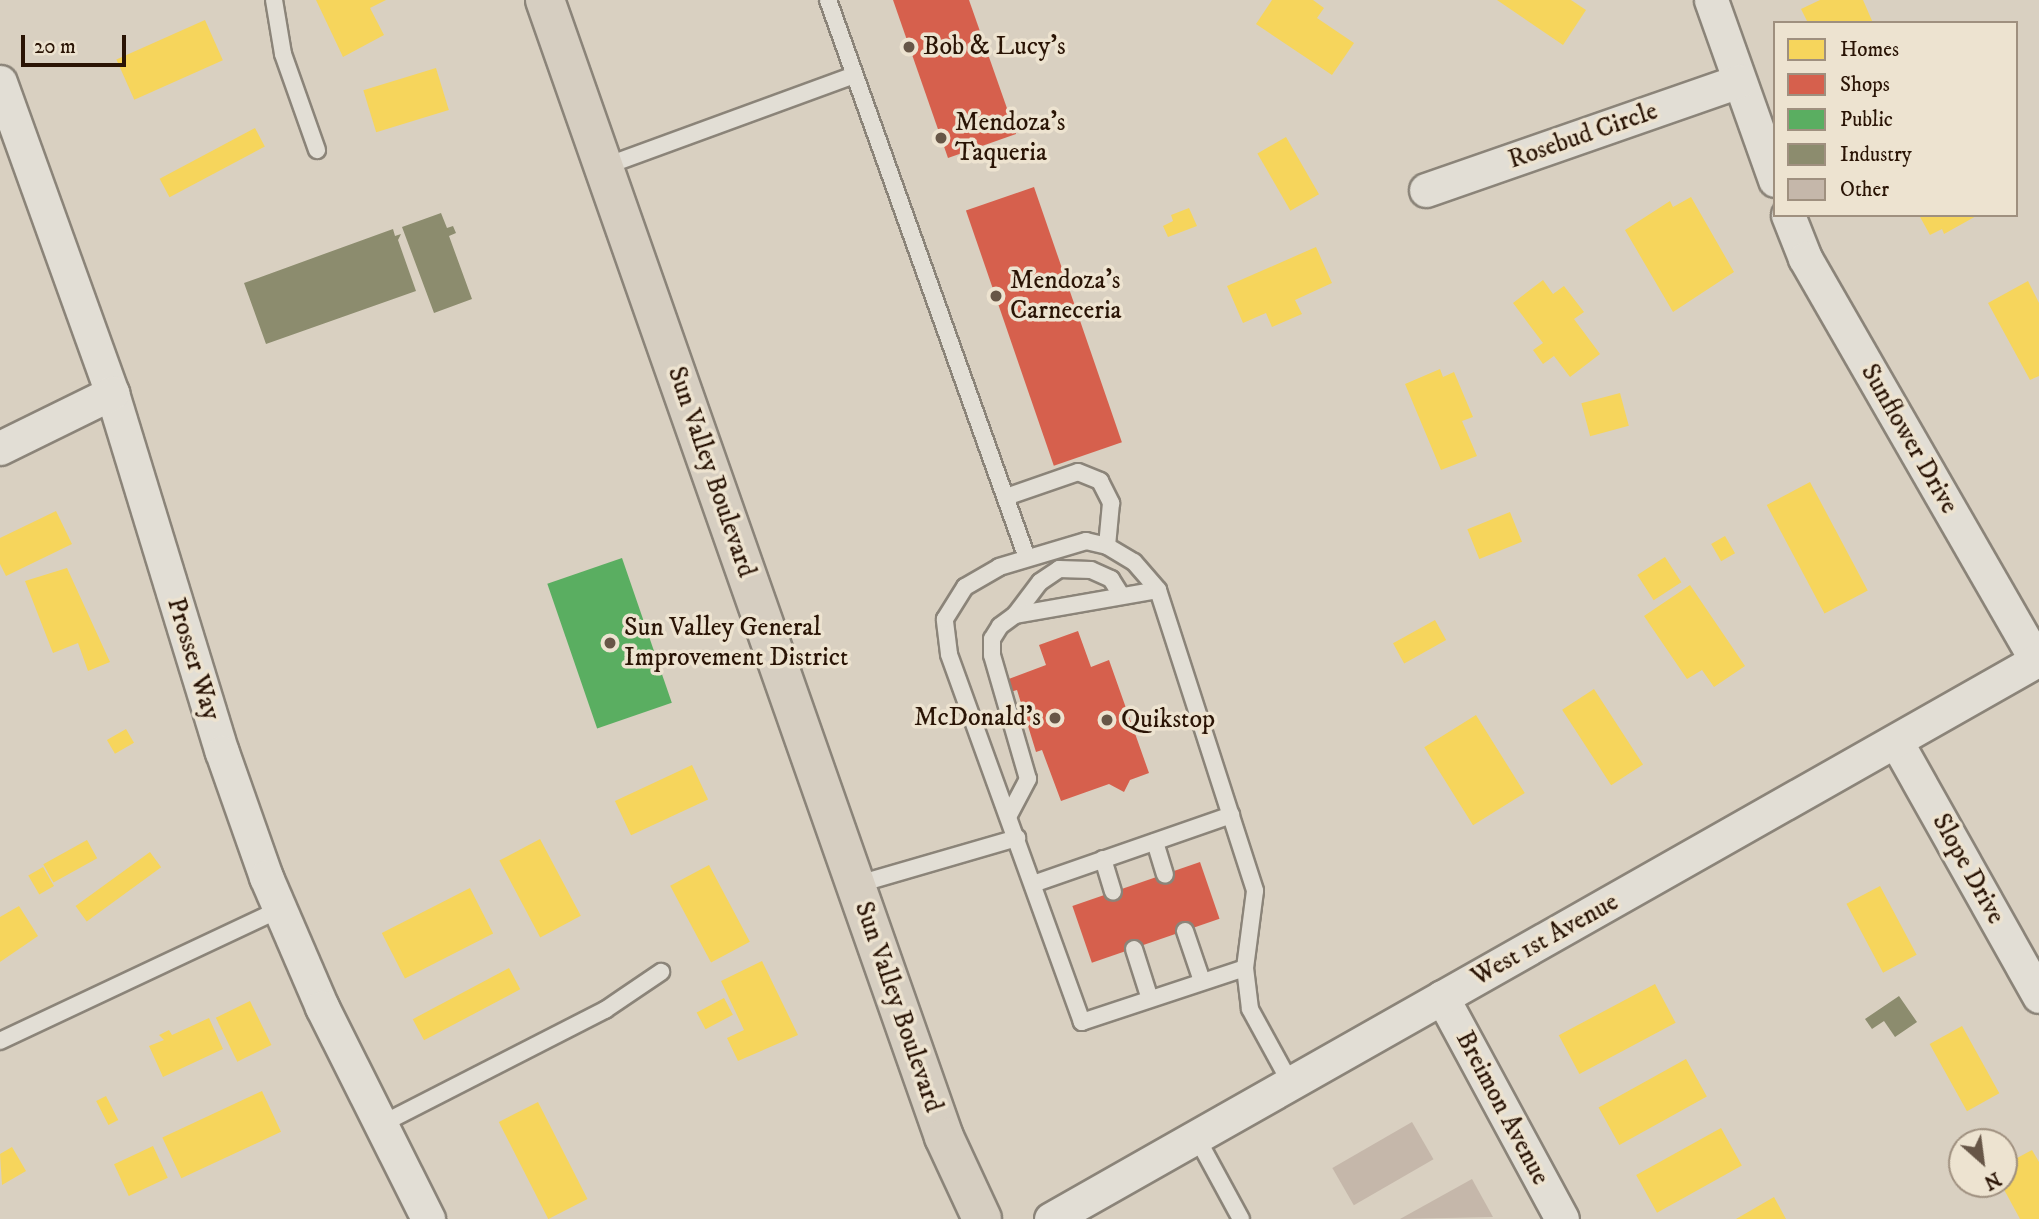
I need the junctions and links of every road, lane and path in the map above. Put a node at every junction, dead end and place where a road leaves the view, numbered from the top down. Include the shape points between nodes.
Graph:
1 (274, 0) edge
2 (545, 0) edge
3 (828, 0) edge
4 (1711, 0) edge
5 (854, 75) junction
6 (1740, 80) junction
7 (0, 82) edge
8 (317, 150) dead end
9 (603, 167) junction
10 (1773, 174) edge
11 (1426, 191) dead end
12 (1789, 217) edge
13 (112, 393) junction
14 (0, 448) edge
15 (1006, 497) junction
16 (1107, 546) junction
17 (1027, 558) junction
18 (1158, 590) junction
19 (1121, 595) junction
20 (1015, 615) junction
21 (2038, 660) edge
22 (1897, 743) junction
23 (1009, 815) junction
24 (1231, 815) junction
25 (1017, 838) junction
26 (1155, 842) junction
27 (1103, 859) junction
28 (1165, 874) dead end
29 (1033, 884) junction
30 (855, 886) junction
31 (1114, 892) dead end
32 (280, 909) junction
33 (1185, 932) dead end
34 (1134, 949) dead end
35 (1245, 968) junction
36 (661, 972) dead end
37 (1202, 981) junction
38 (2039, 996) edge
39 (1442, 998) junction
40 (1150, 999) junction
41 (0, 1041) edge
42 (1290, 1084) junction
43 (380, 1125) junction
44 (1197, 1138) junction
45 (428, 1219) edge
46 (982, 1219) edge
47 (1051, 1219) edge
48 (1241, 1219) edge
49 (1562, 1219) edge

1 - 8 lane via 283,54
2 - 9 main road, Sun Valley Boulevard
3 - 5 lane
4 - 6 street
5 - 9 lane
5 - 15 lane
6 - 10 street
6 - 11 street, Rosebud Circle
7 - 13 street, Prosser Way
9 - 30 main road, Sun Valley Boulevard
12 - 21 street, Sunflower Drive via 1805,258
13 - 14 street
13 - 32 street, Prosser Way via 222,752
15 - 16 lane via 1079,472 1100,481 1111,503
15 - 17 lane
16 - 17 lane via 1086,541
16 - 18 lane via 1134,562
17 - 23 lane via 965,587 945,619 949,654
18 - 19 lane
18 - 24 lane
19 - 20 lane
19 - 20 lane via 1111,579 1091,570 1059,569 1040,582
20 - 23 lane via 992,639 996,673 1028,779
21 - 22 street, West 1st Avenue
22 - 38 street, Slope Drive
22 - 39 street, West 1st Avenue
23 - 25 lane
24 - 26 lane
24 - 35 lane via 1255,891
25 - 29 lane
25 - 30 lane
26 - 27 lane
26 - 28 lane
27 - 29 lane
27 - 31 lane
29 - 40 lane via 1082,1022
30 - 46 main road, Sun Valley Boulevard via 944,1137
32 - 41 lane
32 - 43 street, Prosser Way
33 - 37 lane
34 - 40 lane
35 - 37 lane
35 - 42 lane via 1250,1009
36 - 43 lane via 604,1010
37 - 40 lane
39 - 42 street, West 1st Avenue
39 - 49 street, Breimon Avenue
42 - 44 street, West 1st Avenue
43 - 45 street, Prosser Way
44 - 47 street, West 1st Avenue
44 - 48 lane

